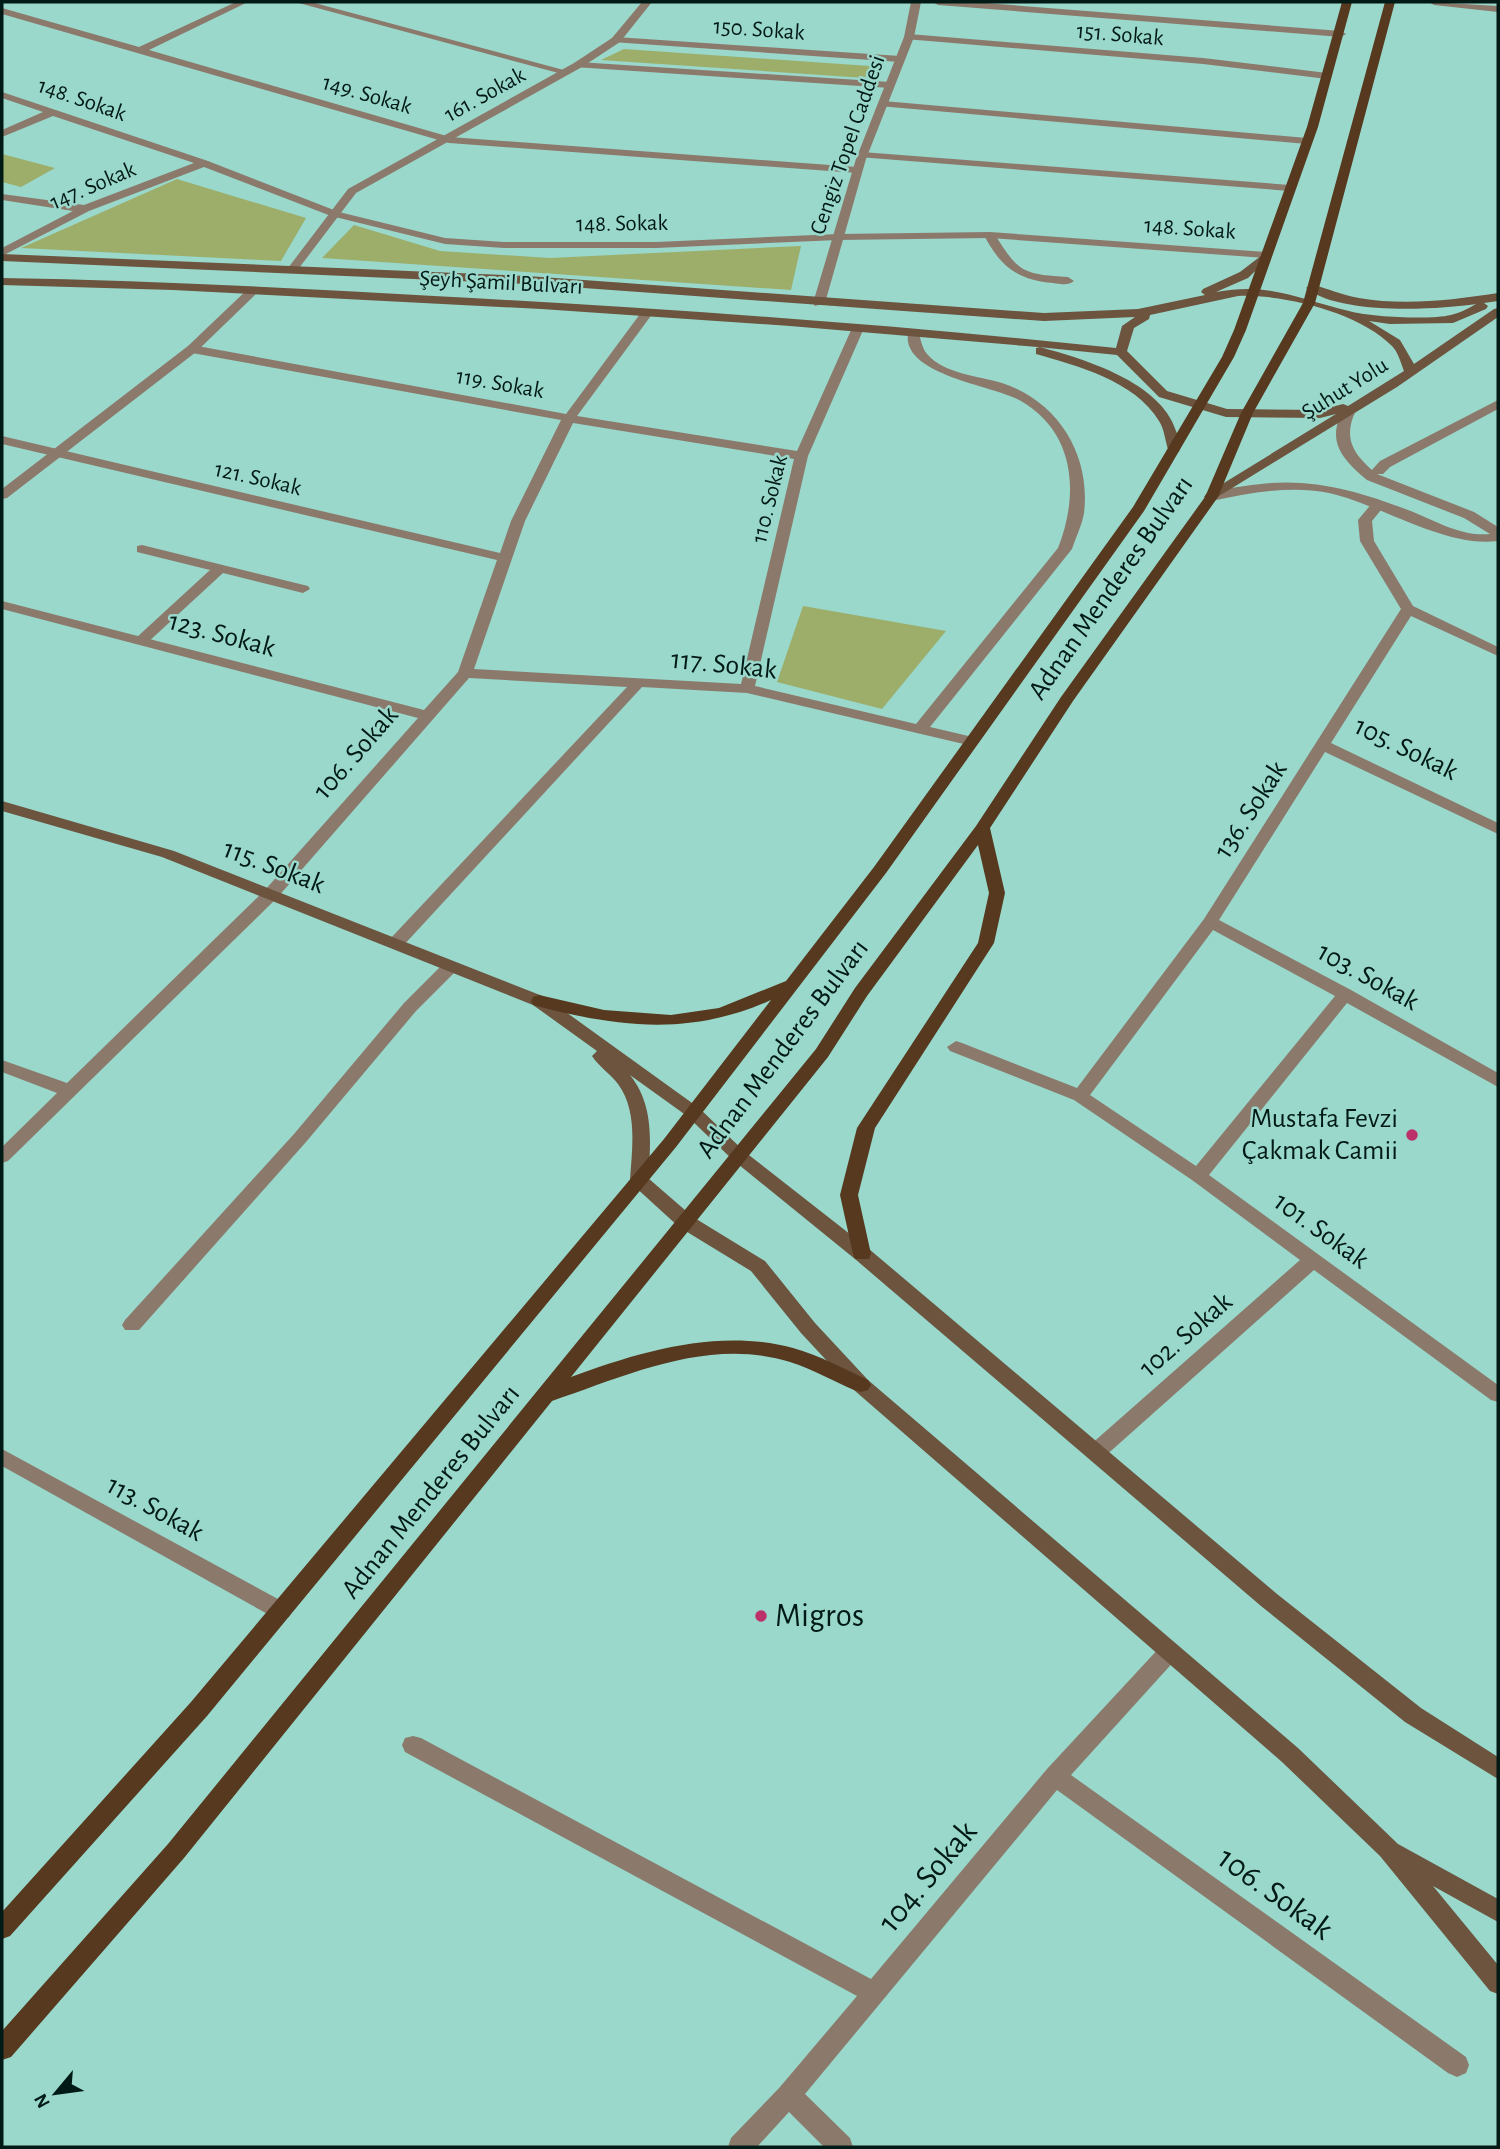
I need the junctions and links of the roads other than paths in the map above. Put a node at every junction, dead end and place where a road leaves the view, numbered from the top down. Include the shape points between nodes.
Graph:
1 (15, 2) edge
2 (243, 2) edge
3 (300, 2) edge
4 (648, 2) edge
5 (916, 2) edge
6 (938, 2) edge
7 (1347, 2) edge
8 (1390, 2) edge
9 (1434, 2) edge
10 (2, 9) edge
11 (1498, 9) edge
12 (1341, 34) junction
13 (909, 37) junction
14 (616, 40) junction
15 (139, 51) junction
16 (900, 59) junction
17 (578, 65) junction
18 (566, 72) junction
19 (1327, 76) junction
20 (890, 85) junction
21 (2, 95) edge
22 (883, 104) junction
23 (51, 113) junction
24 (2, 134) edge
25 (449, 139) junction
26 (1307, 141) junction
27 (862, 155) junction
28 (204, 163) junction
29 (857, 170) junction
30 (1290, 187) junction
31 (2, 197) edge
32 (85, 209) junction
33 (335, 214) junction
34 (990, 235) junction
35 (838, 237) junction
36 (2, 255) edge
37 (1266, 255) junction
38 (292, 270) junction
39 (1068, 281) dead end
40 (2, 282) edge
41 (254, 290) junction
42 (1253, 292) junction
43 (1310, 295) junction
44 (1498, 298) edge
45 (1183, 302) junction
46 (819, 303) junction
47 (1154, 311) junction
48 (1498, 312) edge
49 (647, 313) junction
50 (1350, 314) junction
51 (1044, 317) junction
52 (1128, 326) junction
53 (859, 328) junction
54 (913, 332) junction
55 (996, 339) junction
56 (192, 348) junction
57 (1121, 352) junction
58 (1411, 372) junction
59 (1363, 402) junction
60 (1498, 404) edge
61 (1199, 405) junction
62 (1350, 410) junction
63 (1247, 413) junction
64 (569, 418) junction
65 (2, 440) edge
66 (1174, 449) junction
67 (56, 453) junction
68 (801, 456) junction
69 (1378, 471) dead end
70 (2, 495) edge
71 (1211, 497) junction
72 (1378, 505) junction
73 (1498, 535) edge
74 (142, 549) dead end
75 (505, 558) junction
76 (220, 568) junction
77 (303, 589) dead end
78 (2, 605) edge
79 (1408, 609) junction
80 (141, 641) junction
81 (1498, 652) edge
82 (466, 673) junction
83 (638, 683) junction
84 (747, 689) junction
85 (428, 716) junction
86 (920, 729) junction
87 (972, 741) junction
88 (1324, 745) junction
89 (2, 806) edge
90 (982, 828) junction
91 (1498, 829) edge
92 (271, 894) junction
93 (1210, 922) junction
94 (396, 943) junction
95 (450, 967) junction
96 (793, 984) junction
97 (521, 994) junction
98 (1345, 994) junction
99 (539, 1001) junction
100 (956, 1047) dead end
101 (2, 1066) edge
102 (1498, 1080) edge
103 (70, 1091) junction
104 (1080, 1096) junction
105 (693, 1112) junction
106 (739, 1156) junction
107 (2, 1157) edge
108 (1198, 1176) junction
109 (639, 1180) junction
110 (686, 1222) junction
111 (862, 1254) junction
112 (1313, 1260) junction
113 (132, 1325) dead end
114 (861, 1385) junction
115 (546, 1395) junction
116 (1498, 1395) edge
117 (1096, 1452) junction
118 (2, 1457) edge
119 (281, 1611) junction
120 (1169, 1652) junction
121 (413, 1745) dead end
122 (1498, 1769) edge
123 (1055, 1776) junction
124 (1388, 1849) junction
125 (1498, 1911) edge
126 (2, 1928) edge
127 (1498, 1983) edge
128 (875, 1993) junction
129 (2, 2049) edge
130 (1457, 2065) dead end
131 (789, 2095) junction
132 (740, 2147) edge
133 (841, 2147) edge

1 - 10 street
2 - 15 street
3 - 18 street
4 - 14 street, 161. Sokak
5 - 13 street, Cengiz Topel Caddesi
6 - 12 street
7 - 12 main road, Adnan Menderes Bulvarı
8 - 43 main road, Adnan Menderes Bulvarı
9 - 11 street
10 - 15 street, 149. Sokak
12 - 19 main road, Adnan Menderes Bulvarı
13 - 16 street, Cengiz Topel Caddesi
13 - 19 street, 151. Sokak
14 - 16 street, 150. Sokak
14 - 17 street, 161. Sokak
15 - 25 street, 149. Sokak
16 - 20 street, Cengiz Topel Caddesi
17 - 18 street, 161. Sokak
17 - 20 street
18 - 25 street, 161. Sokak
19 - 26 main road, Adnan Menderes Bulvarı
20 - 22 street, Cengiz Topel Caddesi
21 - 23 street, 148. Sokak
22 - 26 street
22 - 27 street, Cengiz Topel Caddesi
23 - 24 street
23 - 28 street, 148. Sokak
25 - 29 street, 149. Sokak
25 - 33 street, 161. Sokak via 352,191
26 - 30 main road, Adnan Menderes Bulvarı
27 - 29 street, Cengiz Topel Caddesi
27 - 30 street
28 - 32 street, 147. Sokak
28 - 33 street, 148. Sokak
29 - 35 street, Cengiz Topel Caddesi
30 - 37 main road, Adnan Menderes Bulvarı
31 - 32 street
32 - 36 street, 147. Sokak
33 - 35 street, 148. Sokak via 444,240 504,245 656,245
33 - 38 street, 161. Sokak
34 - 35 street, 148. Sokak
34 - 37 street, 148. Sokak
34 - 39 street via 1016,273
35 - 46 street, Cengiz Topel Caddesi
36 - 38 main road, Şeyh Şamil Bulvarı
37 - 42 main road, Adnan Menderes Bulvarı
37 - 45 main road via 1244,275
38 - 46 main road, Şeyh Şamil Bulvarı via 528,281
40 - 41 main road, Şeyh Şamil Bulvarı
41 - 49 main road, Şeyh Şamil Bulvarı
41 - 56 street
42 - 43 main road
42 - 45 main road
42 - 61 main road, Adnan Menderes Bulvarı via 1228,357
43 - 44 main road via 1400,307
43 - 50 main road
43 - 63 main road, Adnan Menderes Bulvarı
44 - 50 main road via 1453,319 1390,320
45 - 47 main road
46 - 51 main road, Şeyh Şamil Bulvarı
47 - 51 main road
47 - 52 main road
48 - 58 main road, Şuhut Yolu
49 - 53 main road, Şeyh Şamil Bulvarı
49 - 64 street, 106. Sokak
50 - 58 main road via 1398,345
51 - 52 main road
52 - 57 main road
53 - 54 main road, Şeyh Şamil Bulvarı
53 - 68 street, 110. Sokak
54 - 55 main road, Şeyh Şamil Bulvarı
54 - 86 street via 915,347 926,360 1018,394 1058,425 1069,445 1077,515 1065,549
55 - 57 main road
55 - 66 main road via 1121,381 1164,417
56 - 64 street, 119. Sokak
56 - 67 street
57 - 61 main road via 1163,394
58 - 59 main road, Şuhut Yolu
59 - 62 main road, Şuhut Yolu
59 - 63 main road via 1320,414
60 - 69 street
61 - 63 main road
61 - 66 main road, Adnan Menderes Bulvarı
62 - 71 main road, Şuhut Yolu
62 - 73 street via 1340,435 1346,452 1361,468 1372,477 1469,515
63 - 71 main road, Adnan Menderes Bulvarı
64 - 68 street, 119. Sokak
64 - 75 street, 106. Sokak via 518,521
65 - 67 street, 121. Sokak
66 - 87 main road, Adnan Menderes Bulvarı via 1139,508
67 - 70 street
67 - 75 street, 121. Sokak
68 - 84 street, 110. Sokak
71 - 72 street via 1288,485 1327,489
71 - 90 main road, Adnan Menderes Bulvarı via 1066,700
72 - 73 street via 1451,534 1487,540
72 - 79 street via 1365,520 1367,541
74 - 76 street
75 - 82 street, 106. Sokak
76 - 77 street
76 - 80 street
78 - 80 street, 123. Sokak
79 - 81 street
79 - 88 street, 136. Sokak
80 - 85 street, 123. Sokak
82 - 83 street, 117. Sokak
82 - 85 street, 106. Sokak
83 - 84 street, 117. Sokak
83 - 94 street
84 - 86 street, 117. Sokak
85 - 92 street, 106. Sokak
86 - 87 street, 117. Sokak
87 - 96 main road, Adnan Menderes Bulvarı
88 - 91 street, 105. Sokak
88 - 93 street, 136. Sokak
89 - 92 main road, 115. Sokak via 168,854
90 - 106 main road, Adnan Menderes Bulvarı via 861,992 822,1053
90 - 111 main road via 997,892 986,943 866,1128 849,1195
92 - 94 main road, 115. Sokak
92 - 103 street, 106. Sokak
93 - 98 street, 103. Sokak
93 - 104 street, 136. Sokak
94 - 95 main road, 115. Sokak
95 - 97 main road, 115. Sokak
95 - 113 street
96 - 99 main road via 715,1015 675,1019 599,1017
96 - 105 main road, Adnan Menderes Bulvarı
97 - 99 main road, 115. Sokak
97 - 109 main road, 115. Sokak via 607,1060 632,1091 643,1124
98 - 102 street, 103. Sokak
98 - 108 street
99 - 105 main road, 115. Sokak
100 - 104 street, 101. Sokak
101 - 103 street
103 - 107 street, 106. Sokak
104 - 108 street, 101. Sokak
105 - 106 main road, 115. Sokak
105 - 109 main road, Adnan Menderes Bulvarı
106 - 110 main road, Adnan Menderes Bulvarı
106 - 111 main road, 115. Sokak
108 - 112 street, 101. Sokak
109 - 110 main road
109 - 119 main road, Adnan Menderes Bulvarı
110 - 114 main road via 758,1266 807,1328
110 - 115 main road, Adnan Menderes Bulvarı
111 - 117 main road, 115. Sokak
112 - 116 street, 101. Sokak
112 - 117 street, 102. Sokak
114 - 115 main road via 791,1355 748,1348 639,1361
114 - 120 main road
115 - 129 main road, Adnan Menderes Bulvarı via 176,1852
117 - 122 main road, 115. Sokak via 1392,1699
118 - 119 street, 113. Sokak
119 - 126 main road, Adnan Menderes Bulvarı via 200,1709
120 - 123 street, 104. Sokak
120 - 124 main road via 1290,1755
121 - 128 street
123 - 128 street, 104. Sokak
123 - 130 street, 106. Sokak
124 - 125 main road
124 - 127 main road
128 - 131 street, 104. Sokak
131 - 132 street, 104. Sokak
131 - 133 street

